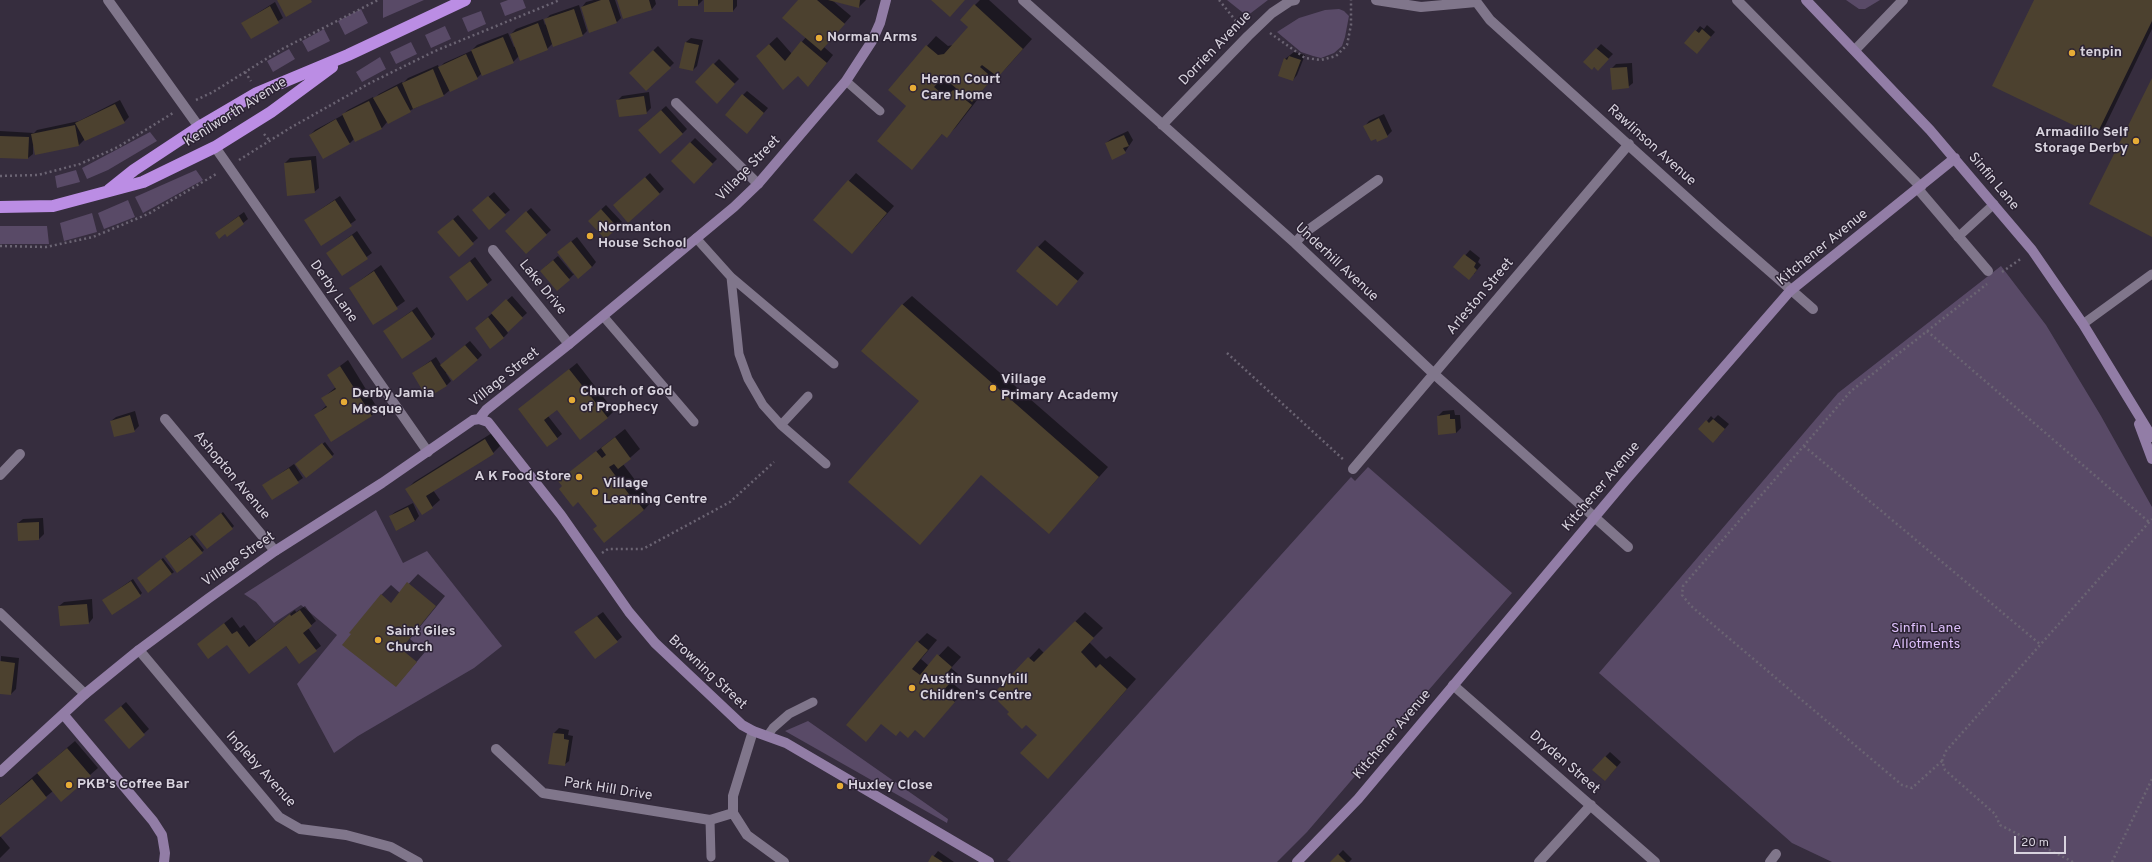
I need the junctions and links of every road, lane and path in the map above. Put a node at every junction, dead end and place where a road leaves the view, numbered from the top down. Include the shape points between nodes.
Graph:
1 (108, 0) edge
2 (465, 0) edge
3 (560, 0) edge
4 (886, 0) edge
5 (1023, 0) edge
6 (1219, 0) edge
7 (1295, 0) edge
8 (1351, 0) edge
9 (1376, 0) edge
10 (1737, 0) edge
11 (1806, 0) edge
12 (1903, 0) edge
13 (1475, 1) edge
14 (1259, 25) junction
15 (1248, 36) junction
16 (1855, 50) junction
17 (348, 55) junction
18 (846, 80) junction
19 (676, 103) dead end
20 (880, 111) dead end
21 (1162, 125) junction
22 (199, 126) junction
23 (1629, 144) junction
24 (215, 147) junction
25 (1955, 158) junction
26 (229, 166) junction
27 (1378, 180) dead end
28 (758, 184) junction
29 (1920, 188) junction
30 (109, 190) junction
31 (1994, 204) junction
32 (0, 207) edge
33 (1958, 237) junction
34 (696, 238) junction
35 (1295, 243) junction
36 (0, 246) edge
37 (493, 250) dead end
38 (2032, 250) junction
39 (2152, 274) edge
40 (1990, 275) joint
41 (1999, 275) dead end
42 (731, 277) junction
43 (1790, 291) junction
44 (1813, 309) dead end
45 (603, 316) junction
46 (2083, 324) junction
47 (1927, 331) junction
48 (569, 344) junction
49 (1227, 353) dead end
50 (834, 364) dead end
51 (1434, 374) junction
52 (808, 396) dead end
53 (2131, 404) junction
54 (165, 419) dead end
55 (479, 419) junction
56 (694, 422) dead end
57 (781, 425) junction
58 (2152, 437) edge
59 (1804, 446) junction
60 (428, 452) junction
61 (20, 454) dead end
62 (2152, 459) edge
63 (774, 462) dead end
64 (826, 464) dead end
65 (1353, 469) joint
66 (0, 475) edge
67 (1594, 518) junction
68 (2152, 519) edge
69 (2149, 522) junction
70 (1628, 547) dead end
71 (275, 551) junction
72 (592, 560) junction
73 (0, 613) edge
74 (2041, 644) junction
75 (139, 650) junction
76 (1453, 685) junction
77 (85, 694) junction
78 (813, 702) dead end
79 (63, 714) junction
80 (753, 731) junction
81 (768, 735) junction
82 (496, 749) dead end
83 (1942, 761) junction
84 (0, 772) edge
85 (2152, 779) edge
86 (1591, 805) junction
87 (733, 813) junction
88 (710, 820) junction
89 (712, 857) dead end
90 (164, 862) edge
91 (418, 862) edge
92 (784, 862) edge
93 (989, 862) edge
94 (1297, 862) edge
95 (1539, 862) edge
96 (1655, 862) edge
97 (2073, 862) edge
98 (2112, 862) edge

1 - 22 street
2 - 17 highway, Kenilworth Avenue
3 - 26 path via 442,48 370,83
4 - 18 street, Village Street via 872,42
5 - 21 street, Underhill Avenue
6 - 15 path
7 - 14 street, Dorrien Avenue via 1272,12
8 - 14 path via 1351,25 1347,46 1336,56 1322,60 1305,58
9 - 13 street via 1421,7
10 - 29 street
11 - 16 street, Sinfin Lane
12 - 16 street
13 - 23 street, Rawlinson Avenue via 1490,20
14 - 15 street, Dorrien Avenue
15 - 21 street, Dorrien Avenue
16 - 25 street, Sinfin Lane
17 - 22 highway, Kenilworth Avenue via 257,93
17 - 24 highway, Kenilworth Avenue via 271,112
18 - 20 lane
18 - 28 street, Village Street
19 - 28 street
21 - 35 street, Underhill Avenue
22 - 30 highway, Kenilworth Avenue
23 - 43 street, Rawlinson Avenue
23 - 51 street, Arleston Street
24 - 26 street, Derby Lane
24 - 30 highway, Kenilworth Avenue via 142,182
25 - 29 street, Kitchener Avenue
25 - 31 street, Sinfin Lane
26 - 36 path via 148,214 93,237 46,247
26 - 60 street, Derby Lane
27 - 35 street via 1304,233
28 - 34 street, Village Street
29 - 33 street
29 - 43 street, Kitchener Avenue
30 - 32 highway, Kenilworth Avenue via 53,206
31 - 33 lane
31 - 38 street, Sinfin Lane
33 - 40 street
34 - 42 lane
34 - 45 street, Village Street
35 - 51 street, Underhill Avenue
37 - 48 street, Lake Drive
38 - 41 path
38 - 46 street, Sinfin Lane
39 - 46 lane
40 - 47 path
42 - 50 lane
42 - 57 lane via 739,354 748,379 763,405
43 - 44 street, Rawlinson Avenue
43 - 67 street, Kitchener Avenue
45 - 48 street, Village Street
45 - 56 lane
46 - 53 street, Sinfin Lane
47 - 59 path via 1851,391
47 - 69 path
48 - 55 street, Village Street via 486,410
49 - 65 path
51 - 65 street, Arleston Street
51 - 67 street, Underhill Avenue
52 - 57 lane
53 - 58 street, Sinfin Lane
53 - 62 street, Sinfin Lane
54 - 71 street, Ashopton Avenue
55 - 60 street, Village Street via 473,420
55 - 72 street, Browning Street via 488,422 561,515
57 - 64 lane
59 - 74 path
59 - 83 path via 1683,586 1682,595 1691,606 1902,785 1912,788
60 - 71 street, Village Street
61 - 66 street
63 - 72 path via 730,502 710,513 643,549 608,549
67 - 70 street, Underhill Avenue
67 - 76 street, Kitchener Avenue
68 - 69 path
69 - 74 path
71 - 75 street, Village Street
72 - 80 street, Browning Street via 655,643 742,725
73 - 77 street
74 - 83 path via 1946,751
75 - 77 street, Village Street
75 - 91 street, Ingleby Avenue via 280,817 300,829 346,835 391,847
76 - 86 street, Dryden Street
76 - 94 street, Kitchener Avenue via 1358,799
77 - 79 street, Village Street
78 - 81 lane via 789,714
79 - 84 street, Village Street
79 - 90 street via 153,821 162,835
80 - 81 street, Browning Street
80 - 87 street via 733,796
81 - 93 street, Browning Street via 786,743
82 - 88 street, Park Hill Drive via 542,793
83 - 97 path via 1945,770 1995,814 2000,825
85 - 98 path
86 - 95 street
86 - 96 street, Dryden Street
87 - 88 street, Park Hill Drive
87 - 92 street via 747,835
88 - 89 lane

